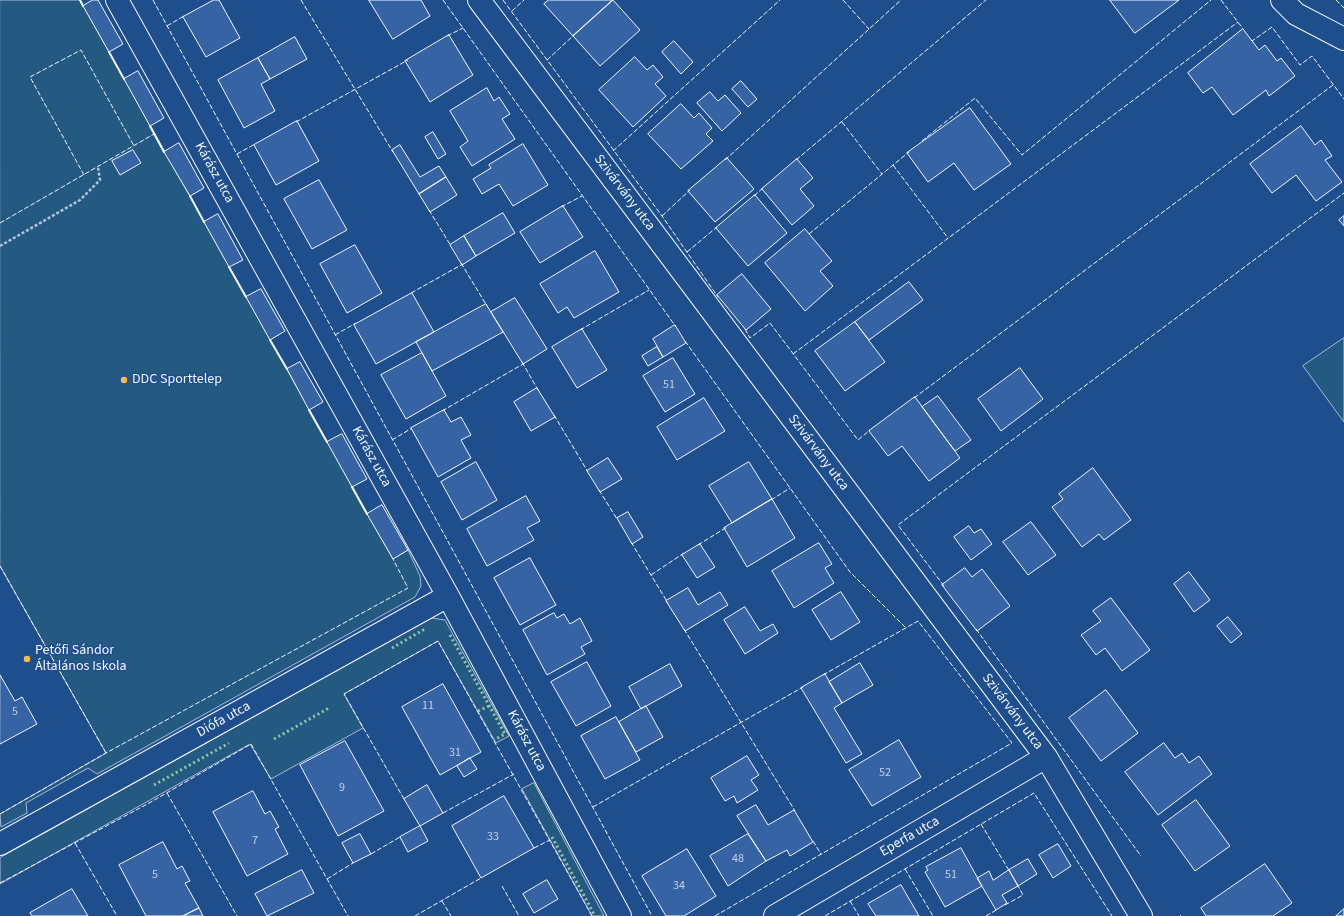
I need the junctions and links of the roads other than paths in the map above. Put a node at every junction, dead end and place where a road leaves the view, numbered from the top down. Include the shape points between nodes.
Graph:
1 (117, 0) edge
2 (479, 0) edge
3 (1282, 0) edge
4 (1344, 39) edge
5 (448, 596) junction
6 (1046, 757) junction
7 (0, 844) edge
8 (620, 916) edge
9 (774, 916) edge
10 (1141, 916) edge

1 - 5 street, Kárász utca
2 - 6 street, Szivárvány utca
3 - 4 street via 1296,14
5 - 7 street, Diófa utca
5 - 8 street, Kárász utca
6 - 9 street, Eperfa utca
6 - 10 street, Szivárvány utca

